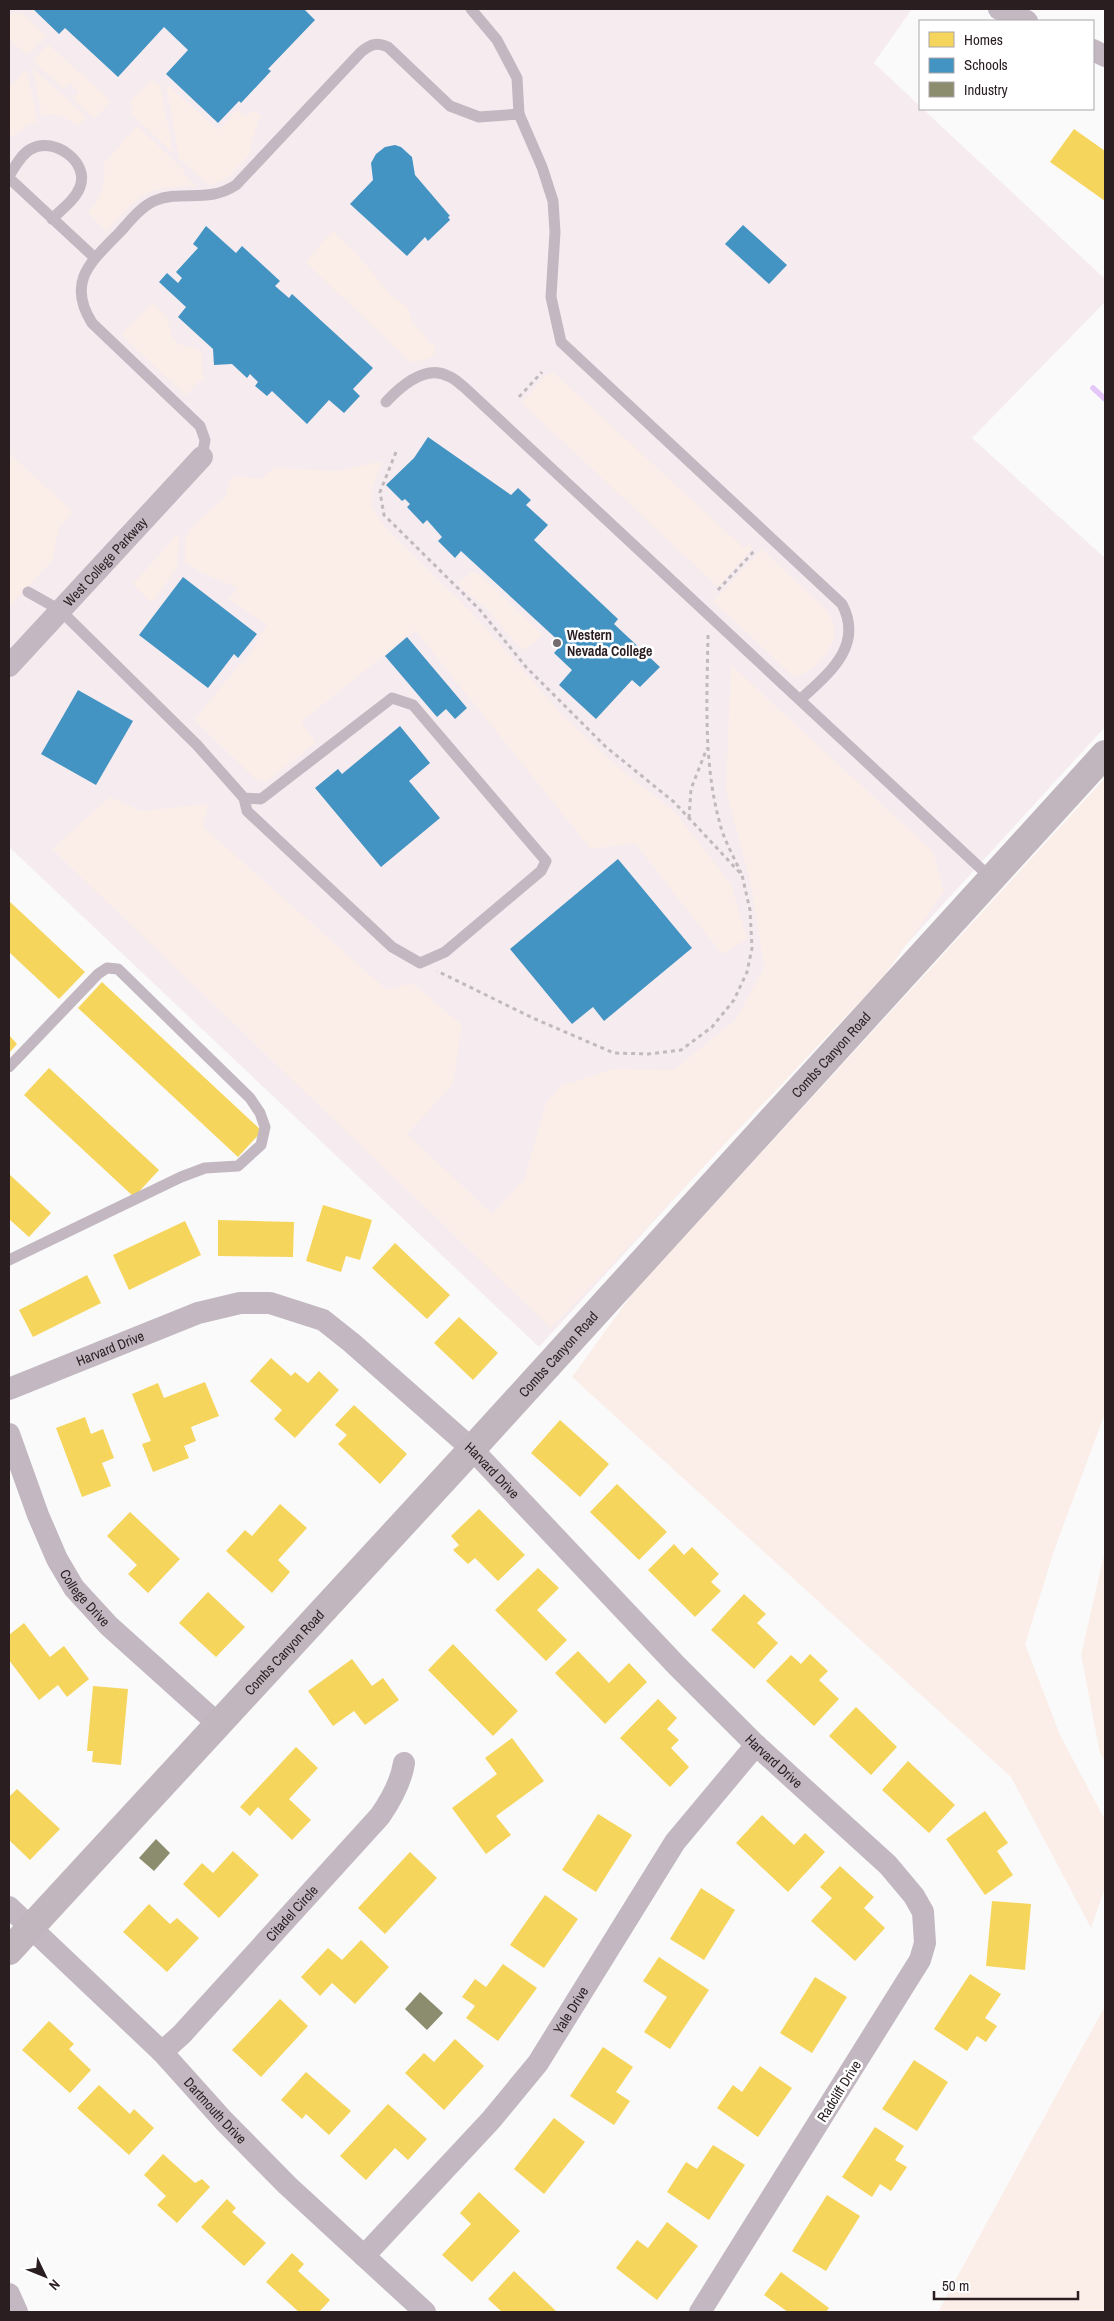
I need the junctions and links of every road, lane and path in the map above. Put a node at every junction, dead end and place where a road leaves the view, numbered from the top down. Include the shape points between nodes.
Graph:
1 (471, 9) edge
2 (999, 9) edge
3 (1025, 20) edge
4 (519, 114) junction
5 (9, 177) edge
6 (52, 219) junction
7 (94, 258) junction
8 (542, 372) dead end
9 (519, 397) dead end
10 (386, 402) dead end
11 (396, 452) dead end
12 (202, 457) joint
13 (756, 549) dead end
14 (718, 590) dead end
15 (28, 592) dead end
16 (60, 610) junction
17 (709, 614) junction
18 (9, 666) edge
19 (801, 699) junction
20 (708, 745) junction
21 (1105, 754) edge
22 (244, 798) junction
23 (688, 819) junction
24 (742, 875) junction
25 (991, 878) junction
26 (420, 963) junction
27 (9, 1067) edge
28 (9, 1260) edge
29 (9, 1388) edge
30 (9, 1434) edge
31 (472, 1449) junction
32 (218, 1724) junction
33 (756, 1745) junction
34 (404, 1764) dead end
35 (888, 1865) joint
36 (9, 1907) edge
37 (31, 1927) junction
38 (9, 1950) edge
39 (162, 2052) junction
40 (364, 2256) junction
41 (9, 2294) edge
42 (18, 2312) edge
43 (425, 2312) edge
44 (700, 2312) edge

1 - 4 lane via 497,40 517,78
2 - 3 street
4 - 7 lane via 479,117 450,106 388,46 371,44 236,185 215,196 169,197 153,202
4 - 19 lane via 553,201 555,232 551,297 561,342 842,604 850,630 844,652
5 - 6 lane
5 - 6 lane via 30,149 43,144 55,146 69,155 82,175 81,185 75,197
6 - 7 lane
7 - 12 lane via 82,281 80,295 83,308 92,323 200,426 205,440
8 - 9 path
10 - 17 lane via 402,385 417,378 430,373 446,374 464,387
11 - 23 path via 380,492 384,515 480,610 526,667 606,747 674,802
12 - 16 street, West College Parkway
13 - 14 path
15 - 16 lane
16 - 18 street, West College Parkway
16 - 22 lane via 197,745
17 - 19 lane
17 - 20 path
19 - 25 lane
20 - 23 path via 691,789
20 - 24 path via 709,770 720,825
21 - 25 street, Combs Canyon Road
22 - 26 lane via 247,811 392,947
22 - 26 lane via 261,799 392,698 413,705 546,861 541,871 446,952
23 - 24 path
24 - 26 path via 750,910 752,948 747,972 734,1000 712,1027 681,1050 648,1054 614,1053
25 - 31 street, Combs Canyon Road
27 - 28 lane via 92,980 107,968 118,968 250,1098 265,1126 261,1145 238,1166 205,1168 181,1177
29 - 31 street, Harvard Drive via 198,1313 240,1303 270,1303 323,1320
30 - 32 street, College Drive via 38,1515 74,1588 109,1626
31 - 32 street, Combs Canyon Road
31 - 33 street, Harvard Drive
32 - 37 street, Combs Canyon Road
33 - 35 street, Harvard Drive
33 - 40 street, Yale Drive via 675,1842 538,2063 491,2120
34 - 39 street, Citadel Circle via 399,1782 380,1816
35 - 44 street, Radcliff Drive via 923,1912 925,1943 920,1960
36 - 37 street, Dartmouth Drive
37 - 38 street, Combs Canyon Road
37 - 39 street, Dartmouth Drive
39 - 40 street, Dartmouth Drive via 287,2185
40 - 43 street, Dartmouth Drive
41 - 42 street

